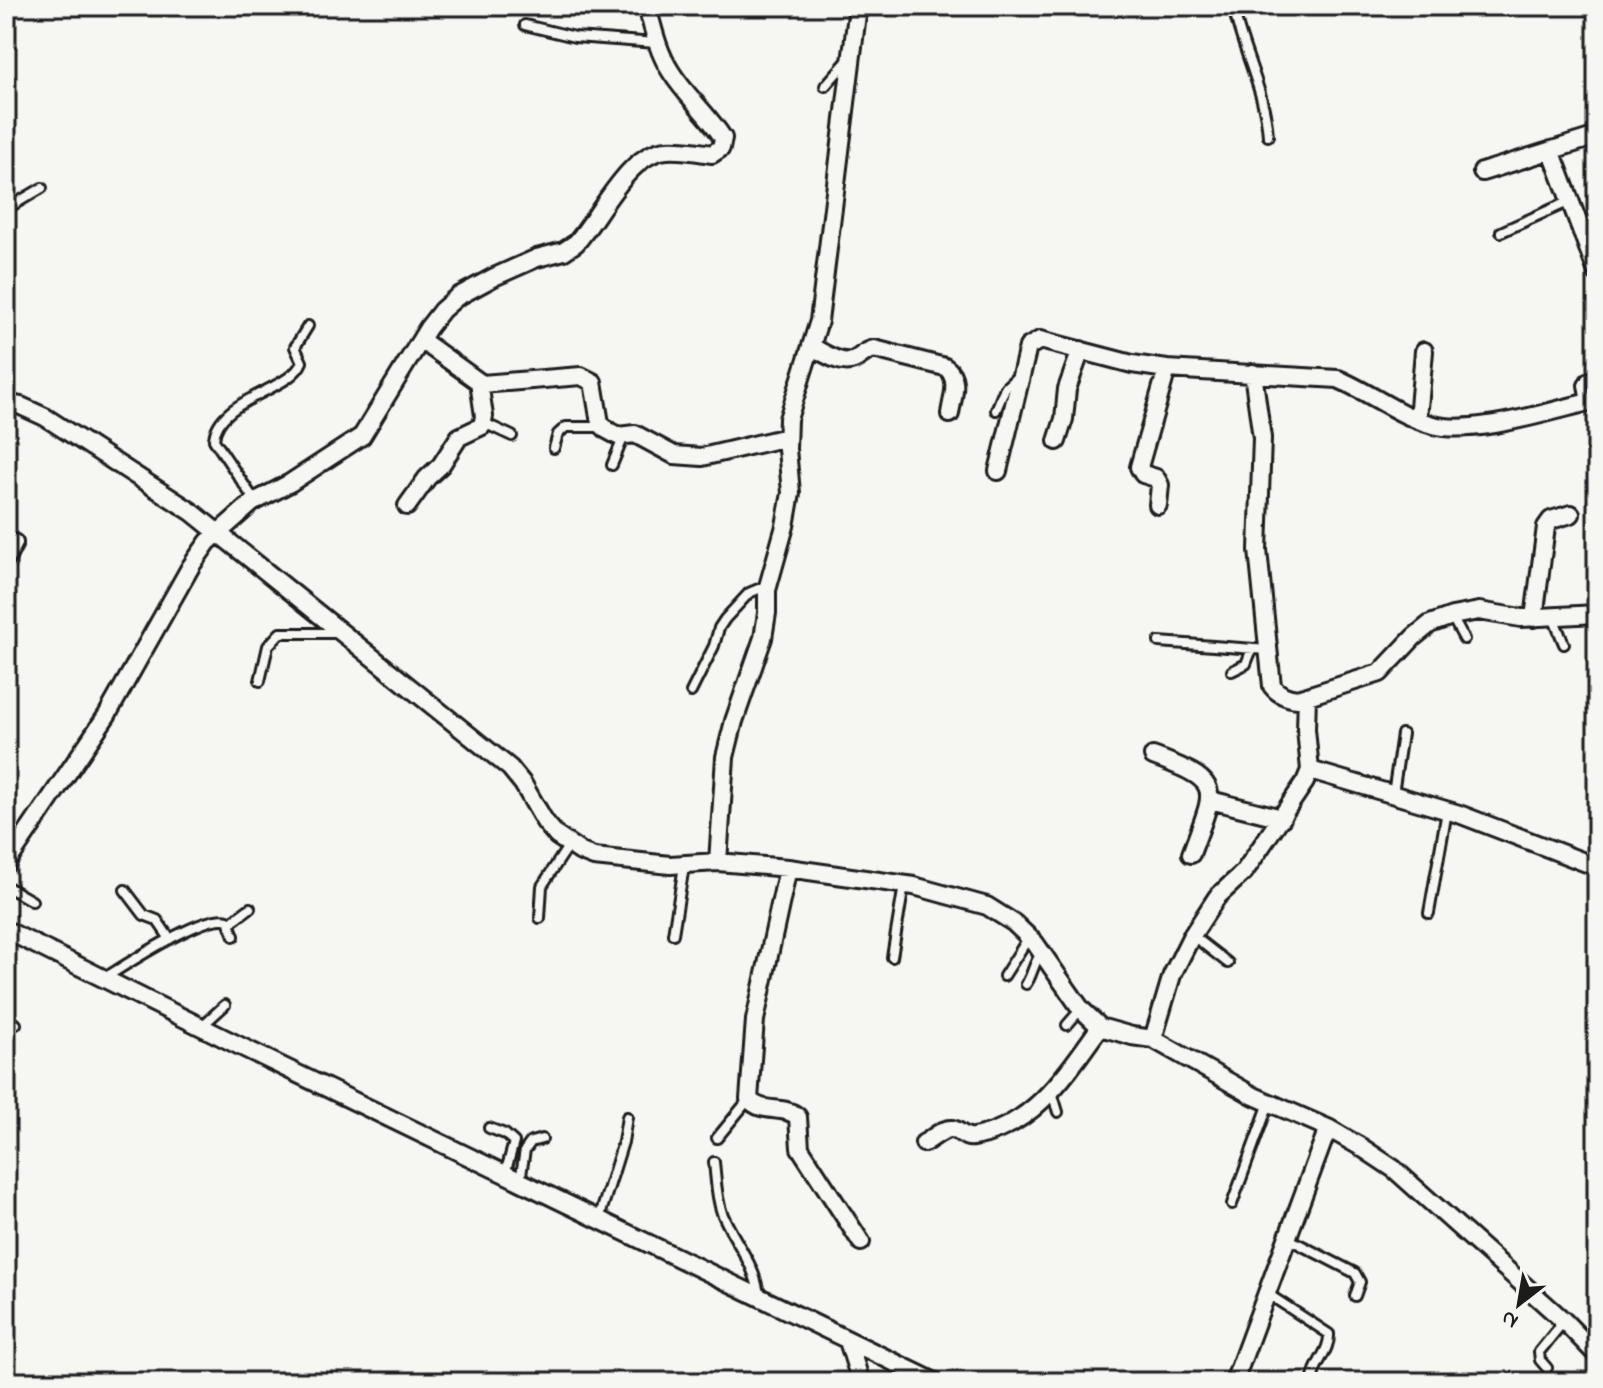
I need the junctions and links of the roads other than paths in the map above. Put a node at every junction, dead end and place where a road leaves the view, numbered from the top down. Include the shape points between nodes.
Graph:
1 (647, 6) edge
2 (858, 6) edge
3 (1233, 6) edge
4 (525, 25) dead end
5 (656, 43) junction
6 (853, 55) junction
7 (825, 86) dead end
8 (1268, 136) dead end
9 (1597, 136) edge
10 (1551, 150) junction
11 (1482, 172) dead end
12 (42, 188) dead end
13 (1571, 201) junction
14 (6, 204) edge
15 (1501, 232) dead end
16 (1597, 272) edge
17 (308, 326) dead end
18 (421, 340) junction
19 (812, 347) junction
20 (1081, 350) junction
21 (1424, 351) dead end
22 (1167, 369) junction
23 (1253, 373) junction
24 (1597, 374) edge
25 (1019, 375) junction
26 (479, 382) junction
27 (1592, 401) edge
28 (6, 403) edge
29 (996, 410) dead end
30 (950, 414) dead end
31 (1418, 419) junction
32 (484, 423) junction
33 (604, 427) junction
34 (512, 436) dead end
35 (624, 436) junction
36 (787, 437) junction
37 (1057, 441) dead end
38 (554, 448) dead end
39 (612, 465) dead end
40 (998, 471) dead end
41 (255, 501) junction
42 (1158, 505) dead end
43 (407, 506) dead end
44 (1571, 514) dead end
45 (217, 532) junction
46 (14, 543) dead end
47 (6, 559) edge
48 (768, 584) junction
49 (1597, 614) edge
50 (1452, 616) junction
51 (1553, 617) junction
52 (1534, 618) junction
53 (344, 634) junction
54 (1464, 639) dead end
55 (1159, 642) dead end
56 (1564, 644) dead end
57 (1260, 649) junction
58 (1232, 671) dead end
59 (260, 681) dead end
60 (691, 692) dead end
61 (1307, 696) junction
62 (1402, 734) dead end
63 (1153, 756) dead end
64 (1310, 770) junction
65 (1393, 794) junction
66 (1210, 800) junction
67 (1447, 810) junction
68 (1282, 818) junction
69 (569, 845) junction
70 (9, 854) edge
71 (1191, 854) dead end
72 (718, 862) junction
73 (684, 866) junction
74 (1597, 867) edge
75 (788, 868) junction
76 (904, 884) junction
77 (6, 886) edge
78 (125, 890) dead end
79 (32, 901) dead end
80 (250, 908) dead end
81 (1429, 913) dead end
82 (540, 918) dead end
83 (230, 923) junction
84 (6, 930) edge
85 (673, 934) dead end
86 (1192, 935) junction
87 (234, 936) dead end
88 (1029, 936) junction
89 (170, 939) junction
90 (1042, 952) junction
91 (892, 957) dead end
92 (1228, 963) dead end
93 (1004, 976) dead end
94 (103, 979) junction
95 (1026, 984) dead end
96 (225, 1005) dead end
97 (1081, 1009) junction
98 (6, 1017) edge
99 (16, 1024) dead end
100 (1067, 1025) dead end
101 (201, 1027) junction
102 (1100, 1027) junction
103 (1153, 1039) junction
104 (1052, 1092) junction
105 (749, 1099) junction
106 (1269, 1103) junction
107 (1058, 1112) dead end
108 (627, 1117) dead end
109 (489, 1128) dead end
110 (1328, 1128) junction
111 (717, 1138) dead end
112 (542, 1139) dead end
113 (924, 1143) dead end
114 (714, 1162) dead end
115 (512, 1178) junction
116 (1232, 1204) dead end
117 (599, 1219) junction
118 (1287, 1238) junction
119 (861, 1242) dead end
120 (1268, 1294) junction
121 (759, 1295) junction
122 (1355, 1296) dead end
123 (1564, 1321) junction
124 (848, 1341) junction
125 (1597, 1355) edge
126 (1547, 1368) dead end
127 (861, 1382) edge
128 (935, 1382) edge
129 (1234, 1382) edge
130 (1316, 1382) edge

1 - 5 street
2 - 6 street
3 - 8 lane via 1263,97
4 - 5 lane via 585,39
5 - 18 street via 671,72 715,125 723,138 721,148 712,154 648,154 576,243 457,297
6 - 7 lane
6 - 19 street
9 - 10 street
10 - 11 street
10 - 13 street
12 - 14 lane
13 - 15 lane
13 - 16 street
17 - 41 lane via 295,347 302,362 298,372 244,401 214,434
18 - 26 street
18 - 41 street via 362,436
19 - 30 street via 845,362 874,349 945,367 955,378
19 - 36 street
20 - 22 street
20 - 25 street via 1033,342
20 - 37 street
21 - 31 street
22 - 23 street
22 - 42 street via 1139,467 1160,485
23 - 31 street via 1338,379
23 - 57 street via 1262,438
24 - 27 lane via 1583,385
25 - 29 lane via 1005,388
25 - 40 street
26 - 32 street
26 - 33 street via 586,377 593,382
27 - 31 street via 1472,428
28 - 45 street via 45,417 83,440
32 - 34 lane
32 - 43 street via 459,437
33 - 35 street
33 - 38 lane via 566,427
35 - 36 street via 635,434 683,457
35 - 39 lane
36 - 48 street via 791,493
41 - 45 street
44 - 52 street via 1546,527
45 - 53 street
45 - 70 street via 196,558 107,715
46 - 47 street
48 - 60 lane via 749,593 725,619
48 - 72 street via 763,638 725,757
49 - 51 street
50 - 52 street via 1479,611
50 - 54 lane
50 - 61 street via 1430,624 1380,673
51 - 52 street
51 - 56 lane
53 - 59 lane via 280,633 268,646
53 - 69 street via 510,768 545,822
55 - 57 lane
57 - 58 lane
57 - 61 street via 1272,686 1288,699
61 - 64 street
62 - 65 lane
63 - 66 street via 1197,773
64 - 65 street
64 - 68 street
65 - 67 street
66 - 68 street
66 - 71 street
67 - 74 street
67 - 81 lane
68 - 86 street
69 - 73 street via 594,857
69 - 82 lane via 542,886
72 - 73 street
72 - 75 street
73 - 85 lane
75 - 76 street
75 - 105 street via 755,1020
76 - 88 street via 987,906
76 - 91 lane
77 - 79 lane
78 - 89 lane
80 - 83 lane
83 - 87 lane
83 - 89 lane via 213,918
84 - 94 street
86 - 92 lane
86 - 103 street via 1172,975
88 - 90 street
88 - 93 lane
89 - 94 lane
90 - 95 lane
90 - 97 street
94 - 101 street
96 - 101 lane
97 - 100 lane
97 - 102 street
98 - 99 lane
101 - 115 street
102 - 103 street
102 - 104 street
103 - 106 street
104 - 107 lane
104 - 113 street via 1016,1122 974,1138 948,1130
105 - 111 lane
105 - 119 street via 760,1108 796,1113 800,1148
106 - 110 street
106 - 116 lane
108 - 117 lane
109 - 115 lane via 514,1142
110 - 118 street
110 - 123 street via 1394,1169
112 - 115 lane via 531,1142
114 - 121 lane via 722,1212 754,1269
115 - 117 street
117 - 121 street
118 - 120 street
118 - 122 lane via 1355,1273 1360,1282
120 - 129 street
120 - 130 lane via 1329,1334 1329,1345 1314,1372
121 - 124 street
123 - 125 street
123 - 126 lane via 1539,1352
124 - 127 street
124 - 128 street

